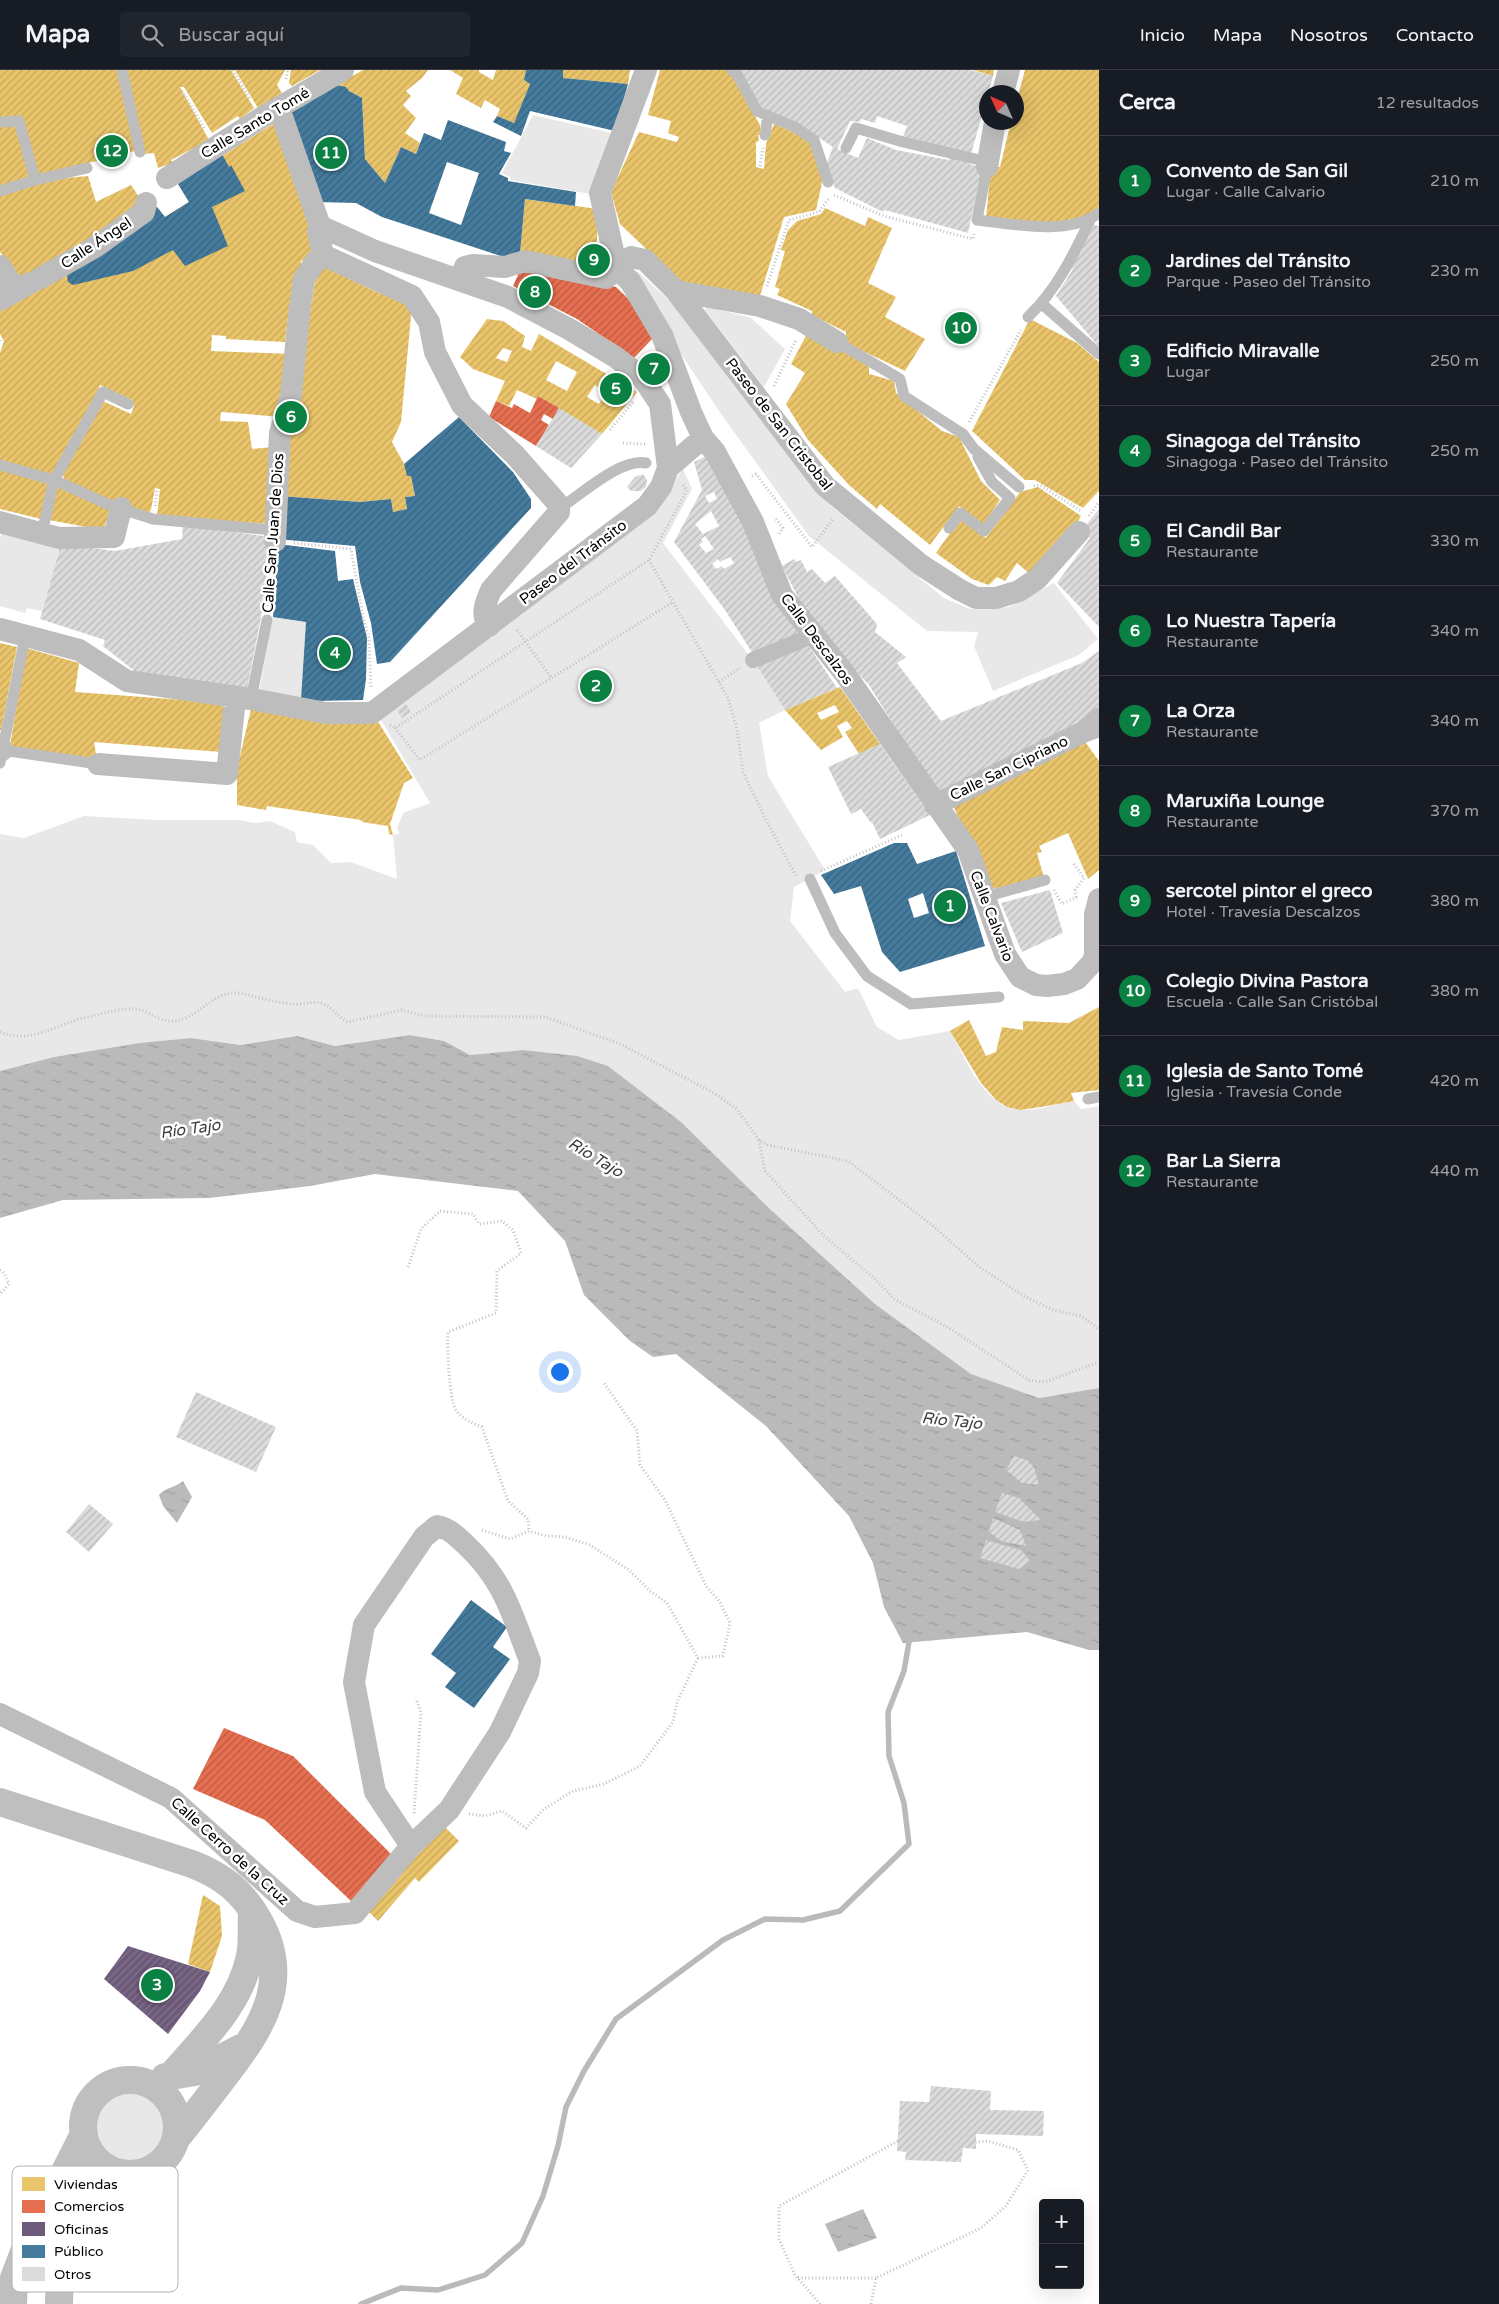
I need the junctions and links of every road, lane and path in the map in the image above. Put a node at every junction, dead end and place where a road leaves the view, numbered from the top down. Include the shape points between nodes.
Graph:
1 (122, 70) edge
2 (233, 70) edge
3 (343, 70) edge
4 (646, 70) edge
5 (732, 70) edge
6 (1009, 70) edge
7 (1005, 85) edge
8 (182, 91) dead end
9 (270, 113) junction
10 (768, 116) junction
11 (0, 122) edge
12 (994, 130) edge
13 (765, 135) dead end
14 (216, 147) junction
15 (846, 148) dead end
16 (140, 152) dead end
17 (987, 165) junction
18 (87, 168) dead end
19 (167, 178) dead end
20 (35, 180) junction
21 (828, 182) dead end
22 (0, 191) edge
23 (146, 203) dead end
24 (1094, 216) edge
25 (977, 220) junction
26 (320, 226) junction
27 (323, 255) junction
28 (0, 266) edge
29 (617, 269) junction
30 (460, 279) junction
31 (21, 288) edge
32 (676, 291) junction
33 (1042, 304) junction
34 (760, 306) junction
35 (1028, 318) joint
36 (804, 323) junction
37 (837, 342) joint
38 (1099, 354) edge
39 (648, 385) junction
40 (128, 404) dead end
41 (764, 407) junction
42 (610, 430) dead end
43 (963, 434) junction
44 (703, 438) junction
45 (974, 449) junction
46 (646, 463) dead end
47 (0, 465) edge
48 (668, 468) junction
49 (54, 480) junction
50 (750, 481) dead end
51 (1019, 486) joint
52 (1099, 502) edge
53 (846, 503) junction
54 (559, 505) junction
55 (116, 507) junction
56 (773, 514) dead end
57 (0, 522) edge
58 (1084, 524) junction
59 (949, 528) dead end
60 (42, 532) junction
61 (274, 535) junction
62 (762, 545) junction
63 (649, 560) junction
64 (673, 602) junction
65 (497, 619) junction
66 (267, 620) joint
67 (0, 630) edge
68 (814, 635) junction
69 (25, 637) junction
70 (524, 641) junction
71 (753, 660) joint
72 (551, 677) junction
73 (719, 682) junction
74 (243, 698) junction
75 (372, 713) junction
76 (1094, 726) edge
77 (395, 728) junction
78 (1, 755) edge
79 (98, 764) joint
80 (935, 805) junction
81 (902, 834) dead end
82 (810, 877) junction
83 (1048, 883) joint
84 (985, 897) junction
85 (1089, 897) edge
86 (999, 997) dead end
87 (0, 1032) edge
88 (759, 1140) junction
89 (408, 1267) dead end
90 (0, 1270) edge
91 (0, 1294) edge
92 (1099, 1329) edge
93 (1096, 1363) dead end
94 (604, 1383) dead end
95 (447, 1528) junction
96 (529, 1531) junction
97 (698, 1658) junction
98 (416, 1699) dead end
99 (0, 1714) edge
100 (0, 1802) edge
101 (449, 1810) junction
102 (210, 1834) junction
103 (411, 1846) junction
104 (192, 1864) junction
105 (252, 1908) junction
106 (249, 2044) junction
107 (158, 2079) junction
108 (84, 2134) junction
109 (176, 2140) junction
110 (898, 2141) dead end
111 (976, 2142) dead end
112 (68, 2166) edge
113 (78, 2166) edge
114 (106, 2166) edge
115 (154, 2166) edge
116 (798, 2278) junction
117 (876, 2278) junction
118 (19, 2292) edge
119 (63, 2292) edge
120 (13, 2304) edge
121 (59, 2304) edge
122 (820, 2304) edge
123 (871, 2304) edge

1 - 16 lane
2 - 9 path
3 - 9 street, Calle Santo Tomé
4 - 29 street via 600,193
5 - 10 lane via 757,111
6 - 7 street
8 - 14 path
9 - 14 street, Calle Santo Tomé
9 - 26 street
10 - 13 lane
10 - 21 lane via 795,127 814,140
11 - 20 lane via 19,121
12 - 17 street
14 - 19 street, Calle Santo Tomé
15 - 17 lane via 856,128
17 - 25 lane
18 - 20 lane
20 - 22 lane
23 - 31 street, Calle Ángel via 144,212 95,247
24 - 25 lane via 1051,227
24 - 33 lane via 1069,266
25 - 34 path via 973,239 884,216 831,194 819,212 788,220
26 - 27 street via 318,231
26 - 30 street via 375,252
27 - 54 street via 412,296 429,322 435,352 462,405 514,455
27 - 61 street, Calle San Juan de Dios via 304,279 291,395 280,433
28 - 31 street
29 - 30 street via 606,278 525,261 505,267 465,267
29 - 32 street, Paseo de San Cristobal via 632,257 645,260
29 - 44 street via 630,280 662,335
30 - 39 street via 508,297 569,329 614,356
32 - 34 street
32 - 41 street, Paseo de San Cristobal
33 - 35 lane
33 - 38 lane
34 - 36 street
35 - 43 path
36 - 37 street
36 - 41 path
37 - 43 lane via 900,379 904,396
39 - 42 path
39 - 48 street via 660,404
40 - 49 lane via 103,392
41 - 53 street, Paseo de San Cristobal via 825,486
43 - 45 lane
44 - 48 street, Paseo del Tránsito
44 - 62 street, Calle Descalzos via 715,452
45 - 51 lane
45 - 59 lane via 992,482 1010,498 984,531 960,513
46 - 54 lane via 640,461 627,465 566,504
47 - 49 lane
48 - 63 path via 687,490
48 - 65 street, Paseo del Tránsito via 661,487 647,506
49 - 55 lane
49 - 60 lane
50 - 53 path via 756,474 812,547
51 - 58 path via 1040,485
52 - 58 path
53 - 58 street, Paseo de San Cristobal via 921,565 976,598 996,598 1019,591 1037,579
54 - 65 street via 559,512 492,590 484,605 485,620
55 - 60 street via 114,537 60,538
55 - 61 lane via 153,519
56 - 62 path via 783,528
57 - 60 street
61 - 66 path, Calle San Juan de Dios
61 - 75 path via 351,550 369,638
62 - 68 street, Calle Descalzos via 782,595
63 - 64 path
63 - 70 path
64 - 72 path
64 - 73 path
65 - 70 path
65 - 75 street, Paseo del Tránsito
66 - 74 lane, Calle San Juan de Dios
67 - 69 street
68 - 71 street
68 - 80 street, Calle Descalzos via 845,674
69 - 74 street via 79,650 127,680
69 - 78 lane
70 - 72 path
70 - 77 path
71 - 73 path
72 - 77 path via 420,760
73 - 82 path via 728,698 737,729 743,772 762,814 798,880
74 - 75 street via 326,713
74 - 79 street via 227,774
75 - 77 path
76 - 80 street, Calle San Cipriano
78 - 79 lane
80 - 84 street, Calle Calvario via 968,850
81 - 82 path
82 - 86 lane via 835,932 867,976 911,1004
83 - 84 lane
83 - 85 path via 1062,904
84 - 85 street, Calle Calvario via 1012,968 1028,982 1047,986 1077,979 1092,963 1095,956 1095,914
87 - 88 path via 24,1038 84,1018 136,1009 173,1022 231,992 244,992 292,1004 316,1001 348,1022 401,1010 424,1016 545,1017 620,1044 714,1093 737,1110
88 - 92 path via 780,1148 848,1161 978,1266 1024,1296 1053,1310 1081,1316
88 - 93 path via 765,1171 824,1236 894,1299 949,1328 1028,1380 1045,1382
89 - 96 path via 421,1229 440,1211 473,1214 479,1224 502,1220 513,1230 521,1253 497,1271 496,1313 448,1332 446,1350 454,1408 463,1418 482,1427 508,1501 528,1519
90 - 91 path via 9,1284
94 - 97 path via 637,1431 640,1466 664,1500 706,1586 720,1602 730,1623 723,1656
95 - 96 path via 462,1524 510,1539
95 - 101 street via 485,1562 499,1585 530,1661 500,1732
95 - 103 street via 437,1526 424,1537 364,1625 354,1682 375,1792
96 - 97 path via 590,1545 629,1570 667,1603
97 - 101 path via 677,1702 673,1722 640,1766 604,1784 573,1791 544,1809 526,1828 502,1811 485,1816
98 - 103 path via 421,1712
99 - 102 street, Calle Cerro de la Cruz via 171,1798
100 - 104 main road
101 - 103 street
102 - 103 street, Calle Cerro de la Cruz via 297,1911 316,1917 355,1913
102 - 104 street
104 - 105 main road via 236,1888
105 - 106 main road via 268,1939 273,1979 264,2016
105 - 107 main road via 251,1954 229,2007
106 - 107 main road via 195,2072
106 - 109 main road
107 - 108 main road via 118,2082 95,2096 88,2108
107 - 109 main road via 158,2089 175,2112
108 - 112 main road
108 - 113 main road
108 - 114 main road via 88,2149
109 - 115 main road via 163,2161
110 - 116 path via 779,2206 778,2238
111 - 117 path via 988,2141 1018,2150 1028,2170 1006,2206 981,2228
116 - 117 path
116 - 122 path
117 - 123 path
118 - 120 main road
119 - 121 main road

